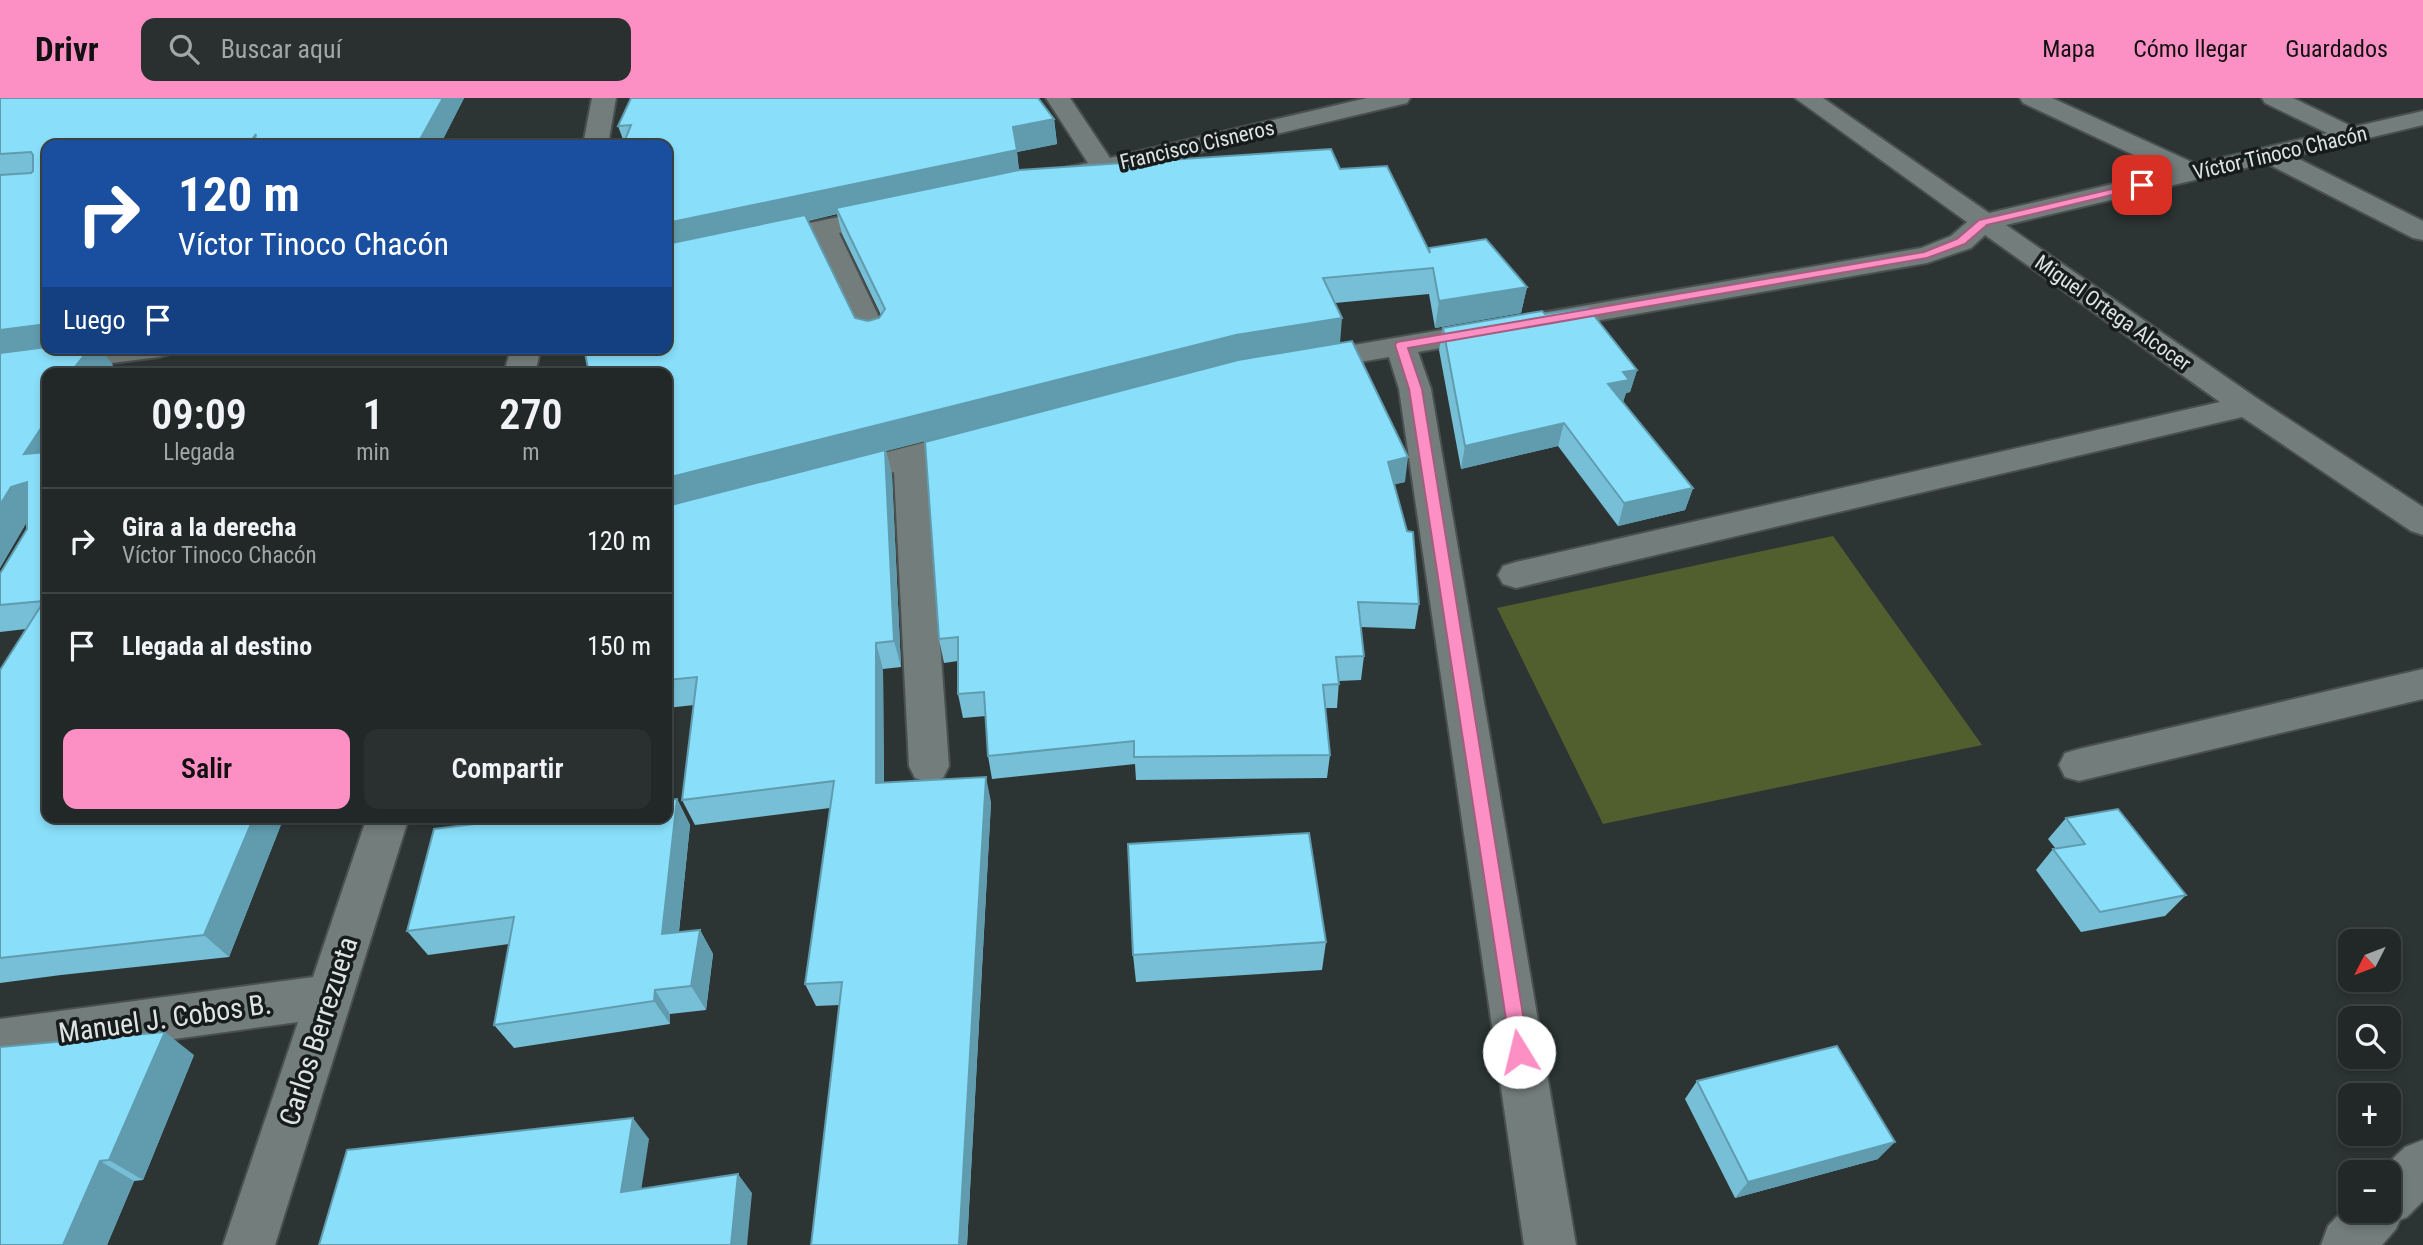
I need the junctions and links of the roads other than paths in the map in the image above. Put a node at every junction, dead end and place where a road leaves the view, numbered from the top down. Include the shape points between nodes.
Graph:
1 (604, 98) edge
2 (1058, 98) edge
3 (1398, 98) edge
4 (1807, 98) edge
5 (2032, 98) edge
6 (2274, 98) edge
7 (2423, 118) edge
8 (2352, 136) junction
9 (597, 140) edge
10 (2270, 155) junction
11 (1104, 167) junction
12 (2194, 173) junction
13 (1051, 179) edge
14 (917, 208) edge
15 (1983, 222) junction
16 (823, 229) junction
17 (2423, 232) edge
18 (672, 260) edge
19 (873, 336) edge
20 (1401, 345) junction
21 (144, 357) edge
22 (1285, 366) edge
23 (0, 368) edge
24 (2247, 406) junction
25 (1002, 433) edge
26 (910, 457) junction
27 (816, 482) edge
28 (2423, 523) edge
29 (1516, 575) dead end
30 (2423, 684) edge
31 (2079, 765) dead end
32 (929, 766) dead end
33 (386, 823) edge
34 (329, 996) junction
35 (0, 1041) edge
36 (2423, 1165) edge
37 (2401, 1187) edge
38 (2367, 1223) edge
39 (249, 1245) edge
40 (1550, 1245) edge
41 (2347, 1245) edge

1 - 9 street
2 - 11 street
3 - 11 street, Francisco Cisneros
4 - 15 street, Miguel Ortega Alcocer
5 - 12 street
6 - 8 street
7 - 8 street, Víctor Tinoco Chacón
8 - 10 street, Víctor Tinoco Chacón
10 - 12 street, Víctor Tinoco Chacón
10 - 17 street
11 - 13 street, Francisco Cisneros
12 - 15 street, Víctor Tinoco Chacón
14 - 16 street
15 - 20 street, Víctor Tinoco Chacón via 1961,242 1927,255
15 - 24 street, Miguel Ortega Alcocer
16 - 18 street
16 - 19 street
20 - 22 street, Víctor Tinoco Chacón
20 - 40 street via 1415,389
21 - 23 street
24 - 28 street, Miguel Ortega Alcocer
24 - 29 street
25 - 26 street
26 - 27 street
26 - 32 street
30 - 31 street
33 - 34 street, Carlos Berrezueta
34 - 35 street, Manuel J. Cobos B.
34 - 39 street, Carlos Berrezueta
36 - 37 street
38 - 41 street

